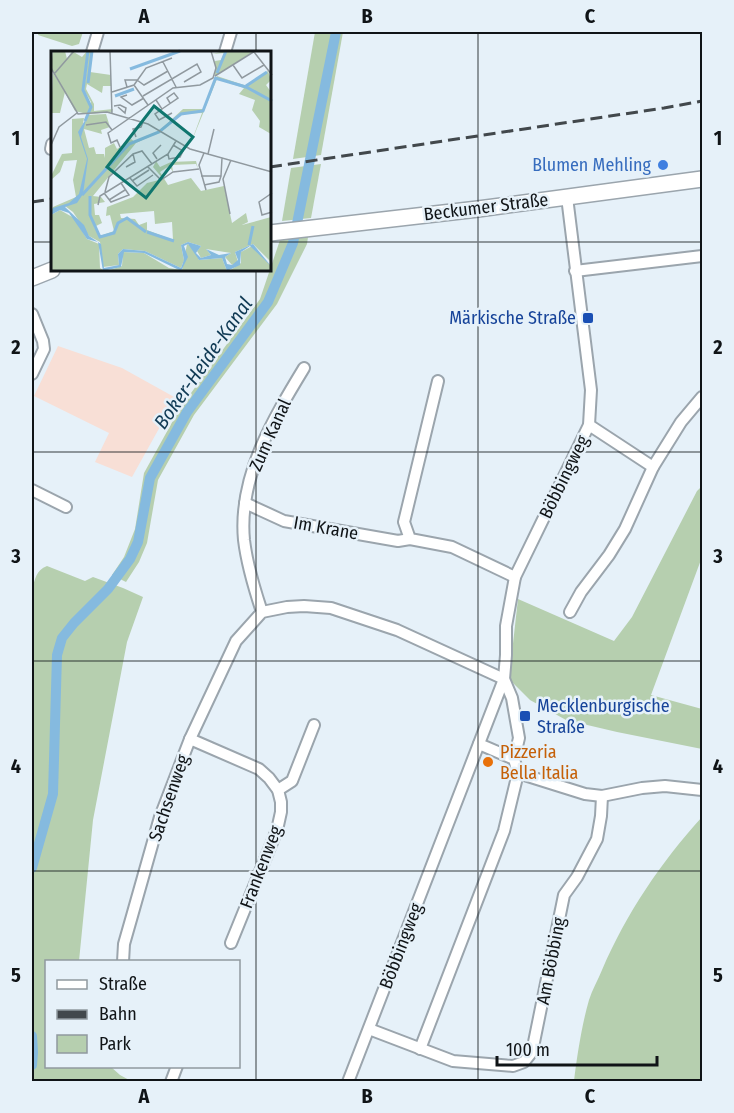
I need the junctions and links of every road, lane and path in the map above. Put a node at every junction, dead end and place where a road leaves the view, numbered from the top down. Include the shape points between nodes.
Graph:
1 (98, 32) edge
2 (231, 32) edge
3 (92, 51) edge
4 (225, 51) edge
5 (702, 179) edge
6 (567, 197) junction
7 (276, 232) edge
8 (702, 256) edge
9 (51, 270) edge
10 (575, 271) junction
11 (32, 278) edge
12 (32, 314) edge
13 (304, 368) dead end
14 (32, 374) edge
15 (438, 381) dead end
16 (702, 397) edge
17 (589, 425) junction
18 (653, 468) junction
19 (32, 490) edge
20 (245, 503) junction
21 (66, 507) dead end
22 (411, 540) junction
23 (515, 578) junction
24 (262, 612) junction
25 (570, 612) dead end
26 (504, 679) junction
27 (314, 725) dead end
28 (190, 739) junction
29 (479, 744) junction
30 (514, 759) junction
31 (519, 773) junction
32 (278, 790) junction
33 (702, 790) edge
34 (602, 796) junction
35 (231, 943) dead end
36 (123, 960) edge
37 (369, 1029) junction
38 (420, 1049) junction
39 (348, 1082) edge

1 - 3 street
2 - 4 street
5 - 6 main road, Beckumer Straße
6 - 7 main road, Beckumer Straße
6 - 10 street, Böbbingweg
8 - 10 street
9 - 11 main road
10 - 17 street, Böbbingweg via 591,390
12 - 14 street via 44,349
13 - 20 street, Zum Kanal via 256,456
15 - 22 street via 404,522
16 - 18 street via 681,422
17 - 18 street
17 - 23 street, Böbbingweg
18 - 25 street via 625,529
19 - 21 street
20 - 22 street, Im Krane via 284,521
20 - 24 street, Zum Kanal via 244,539
22 - 23 street, Im Krane via 452,548
23 - 26 street, Böbbingweg via 506,626
24 - 26 street via 304,606 331,608 397,630
24 - 28 street, Sachsenweg via 236,641
26 - 29 street, Böbbingweg
26 - 30 street, Böbbingweg via 512,698 519,738
27 - 32 street via 292,781
28 - 32 street via 260,769
28 - 36 street, Sachsenweg via 160,817 124,944
29 - 30 street
29 - 37 street, Böbbingweg
30 - 31 street
31 - 34 street
31 - 38 street via 504,831
32 - 35 street, Frankenweg via 281,812 277,830
33 - 34 street via 665,786
34 - 38 street, Am Böbbing via 597,839 564,895 532,1052 524,1062 513,1066 453,1061
37 - 38 street, Am Böbbing
37 - 39 street, Böbbingweg

